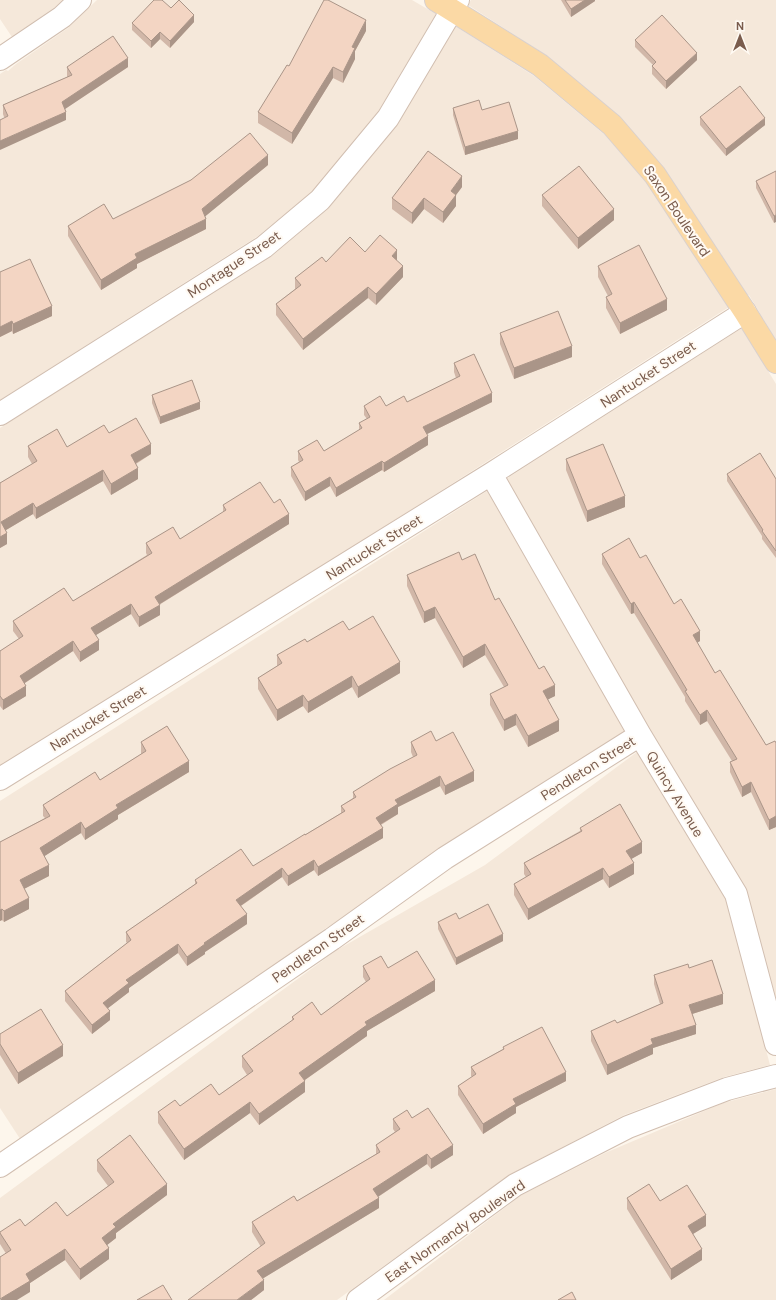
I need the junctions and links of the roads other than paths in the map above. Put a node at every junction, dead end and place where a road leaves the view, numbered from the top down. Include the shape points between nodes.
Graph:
1 (80, 0) edge
2 (448, 3) edge
3 (3, 51) edge
4 (745, 312) junction
5 (776, 362) edge
6 (0, 414) edge
7 (491, 474) junction
8 (640, 735) junction
9 (0, 779) edge
10 (776, 1044) edge
11 (776, 1076) edge
12 (1, 1162) edge
13 (358, 1300) edge

1 - 3 street via 62,17
2 - 4 main road, Saxon Boulevard via 540,65 612,126 656,175
2 - 6 street, Montague Street via 388,118 320,200 264,247
4 - 5 main road, Saxon Boulevard
4 - 7 street, Nantucket Street
7 - 8 street, Quincy Avenue
7 - 9 street, Nantucket Street
8 - 10 street, Quincy Avenue via 736,894
8 - 12 street, Pendleton Street via 445,858 325,943
11 - 13 street, East Normandy Boulevard via 727,1089 628,1127 515,1185

